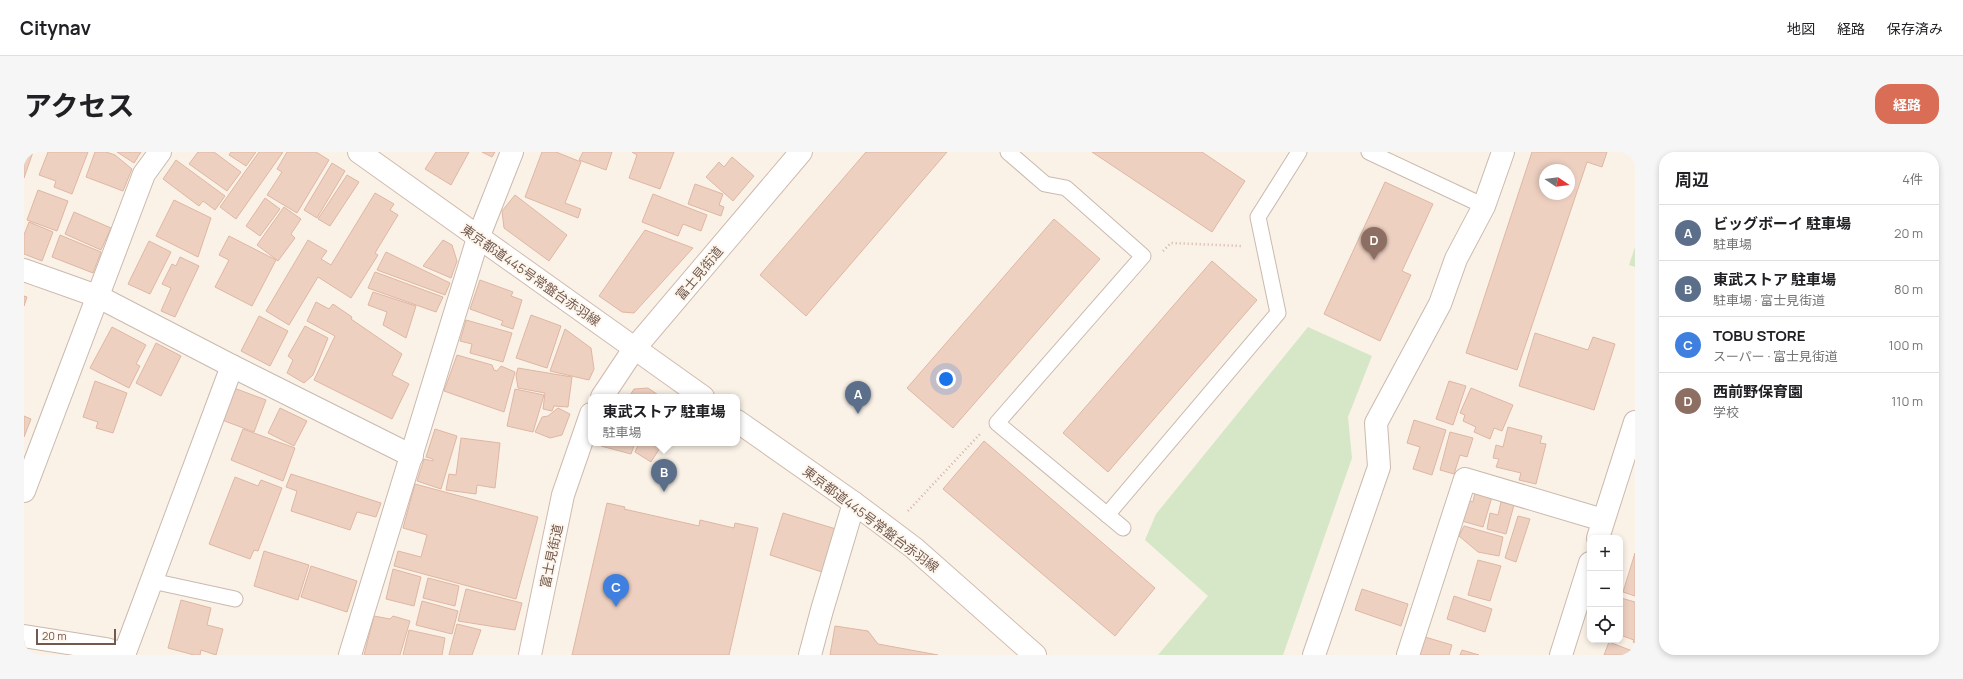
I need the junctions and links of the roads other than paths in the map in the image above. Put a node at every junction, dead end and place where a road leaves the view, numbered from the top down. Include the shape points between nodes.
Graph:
1 (160, 152) edge
2 (359, 152) edge
3 (512, 152) edge
4 (801, 152) edge
5 (1008, 152) edge
6 (1299, 152) edge
7 (1368, 152) edge
8 (1503, 152) edge
9 (1484, 206) junction
10 (478, 238) junction
11 (24, 270) edge
12 (97, 296) junction
13 (634, 349) junction
14 (232, 366) junction
15 (604, 394) edge
16 (699, 394) edge
17 (1635, 422) edge
18 (588, 423) edge
19 (740, 423) edge
20 (1630, 454) edge
21 (412, 456) junction
22 (24, 492) edge
23 (854, 503) junction
24 (1107, 515) junction
25 (1123, 528) dead end
26 (1600, 529) edge
27 (1587, 571) edge
28 (152, 581) junction
29 (235, 598) dead end
30 (24, 636) edge
31 (124, 655) edge
32 (350, 655) edge
33 (530, 655) edge
34 (810, 655) edge
35 (1035, 655) edge
36 (1314, 655) edge
37 (1408, 655) edge
38 (1561, 655) edge

1 - 12 street via 144,174
2 - 10 street, 東京都道445号常盤台赤羽線
3 - 10 street
4 - 13 street, 富士見街道
5 - 24 lane via 1045,184 1066,188 1143,256 997,423
6 - 24 lane via 1258,217 1278,313
7 - 9 lane
8 - 9 street
9 - 36 street via 1456,259 1440,304 1376,423 1380,467
10 - 13 street, 東京都道445号常盤台赤羽線
10 - 21 street
11 - 12 street
12 - 14 street
12 - 22 street
13 - 15 street, 富士見街道
13 - 16 street, 東京都道445号常盤台赤羽線
14 - 21 street
14 - 28 street
17 - 20 street
18 - 33 street, 富士見街道 via 563,496
19 - 23 street, 東京都道445号常盤台赤羽線
20 - 26 street
21 - 32 street
23 - 34 street
23 - 35 street, 東京都道445号常盤台赤羽線 via 914,548
24 - 25 lane
26 - 37 street via 1465,479
27 - 38 street
28 - 29 lane
28 - 31 street
30 - 31 street via 106,649

